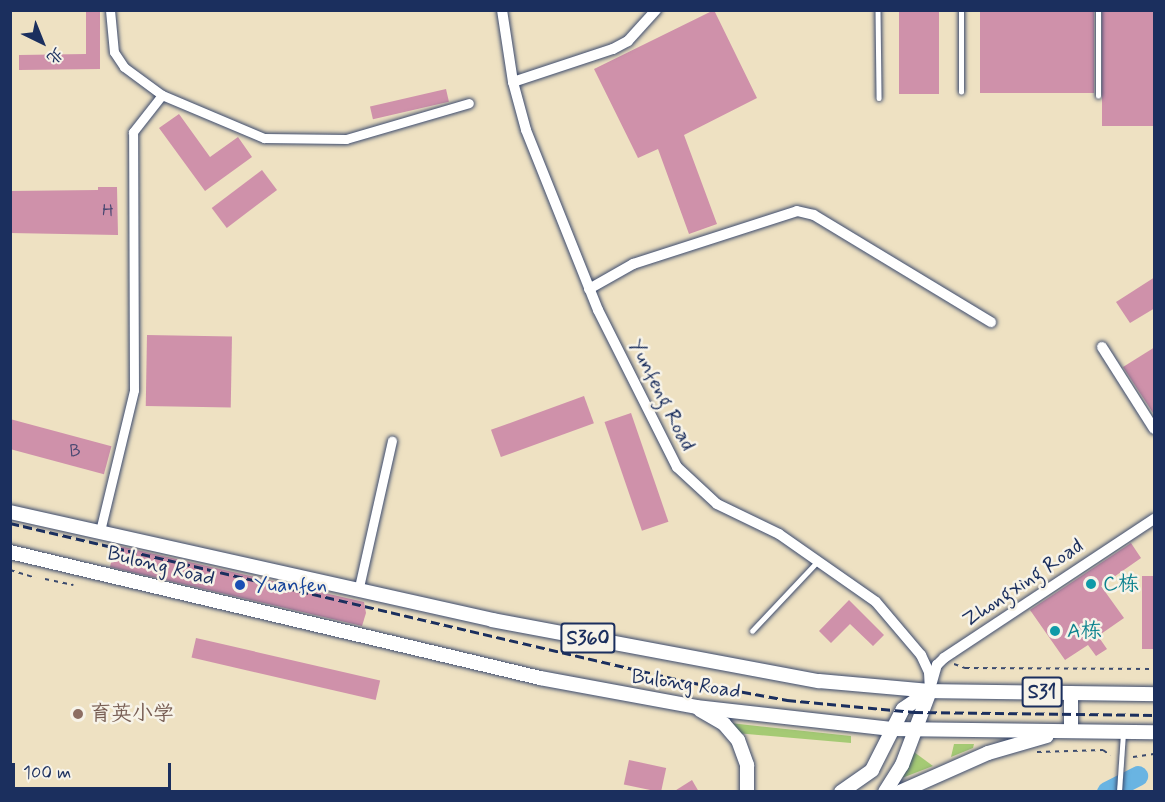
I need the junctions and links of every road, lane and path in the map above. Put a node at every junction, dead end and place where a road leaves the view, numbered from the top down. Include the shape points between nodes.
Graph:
1 (110, 10) edge
2 (502, 10) edge
3 (656, 10) edge
4 (878, 10) edge
5 (961, 10) edge
6 (1098, 10) edge
7 (513, 82) junction
8 (961, 92) dead end
9 (162, 95) junction
10 (1098, 96) dead end
11 (879, 98) dead end
12 (469, 103) dead end
13 (589, 289) junction
14 (991, 322) dead end
15 (1101, 347) dead end
16 (1155, 429) edge
17 (392, 441) dead end
18 (10, 513) edge
19 (1155, 519) edge
20 (100, 531) junction
21 (10, 552) edge
22 (819, 560) junction
23 (10, 570) edge
24 (36, 578) dead end
25 (45, 579) dead end
26 (73, 585) dead end
27 (359, 587) junction
28 (752, 631) dead end
29 (955, 664) dead end
30 (1155, 669) edge
31 (930, 691) junction
32 (1071, 693) junction
33 (1155, 694) edge
34 (696, 707) junction
35 (892, 729) junction
36 (916, 730) junction
37 (1071, 731) junction
38 (1123, 731) junction
39 (1155, 732) edge
40 (1034, 752) dead end
41 (1155, 754) edge
42 (1110, 755) dead end
43 (1133, 757) dead end
44 (747, 792) edge
45 (841, 792) edge
46 (885, 792) edge
47 (900, 792) edge
48 (1119, 792) edge

1 - 9 street via 112,42 118,59
2 - 7 street, Yunfeng Road
3 - 7 street via 628,41 613,49
4 - 11 lane
5 - 8 lane
6 - 10 lane
7 - 13 street, Yunfeng Road via 526,130
9 - 12 street via 279,141 364,135
9 - 20 street via 133,132 134,390
13 - 14 street via 633,264 797,211 814,215
13 - 22 street, Yunfeng Road via 677,467 717,504 779,534
15 - 16 street
17 - 27 street
18 - 20 main road, Bulong Road / S360
19 - 31 street, Zhongxing Road via 944,658 937,665
20 - 27 main road, Bulong Road / S360
21 - 34 main road, Bulong Road / S360 via 540,678
22 - 28 lane
22 - 31 street, Yunfeng Road via 890,615 927,664
23 - 24 path
25 - 26 path
27 - 31 main road, Bulong Road / S360 via 492,620 819,681
29 - 30 path via 977,668
31 - 32 main road, Bulong Road / S31
31 - 35 main road via 909,703
31 - 36 main road
32 - 33 main road, Bulong Road / S31
32 - 37 main road
34 - 35 main road, Bulong Road / S360
34 - 44 main road via 724,724 738,740 747,765
35 - 36 main road, Bulong Road / S360
35 - 45 main road via 876,766
36 - 37 main road, Bulong Road / S360
36 - 46 main road via 902,765
37 - 38 main road, Bulong Road / S31
37 - 47 main road via 988,753
38 - 39 main road, Bulong Road / S31
38 - 48 lane
40 - 42 path via 1103,750
41 - 43 path

